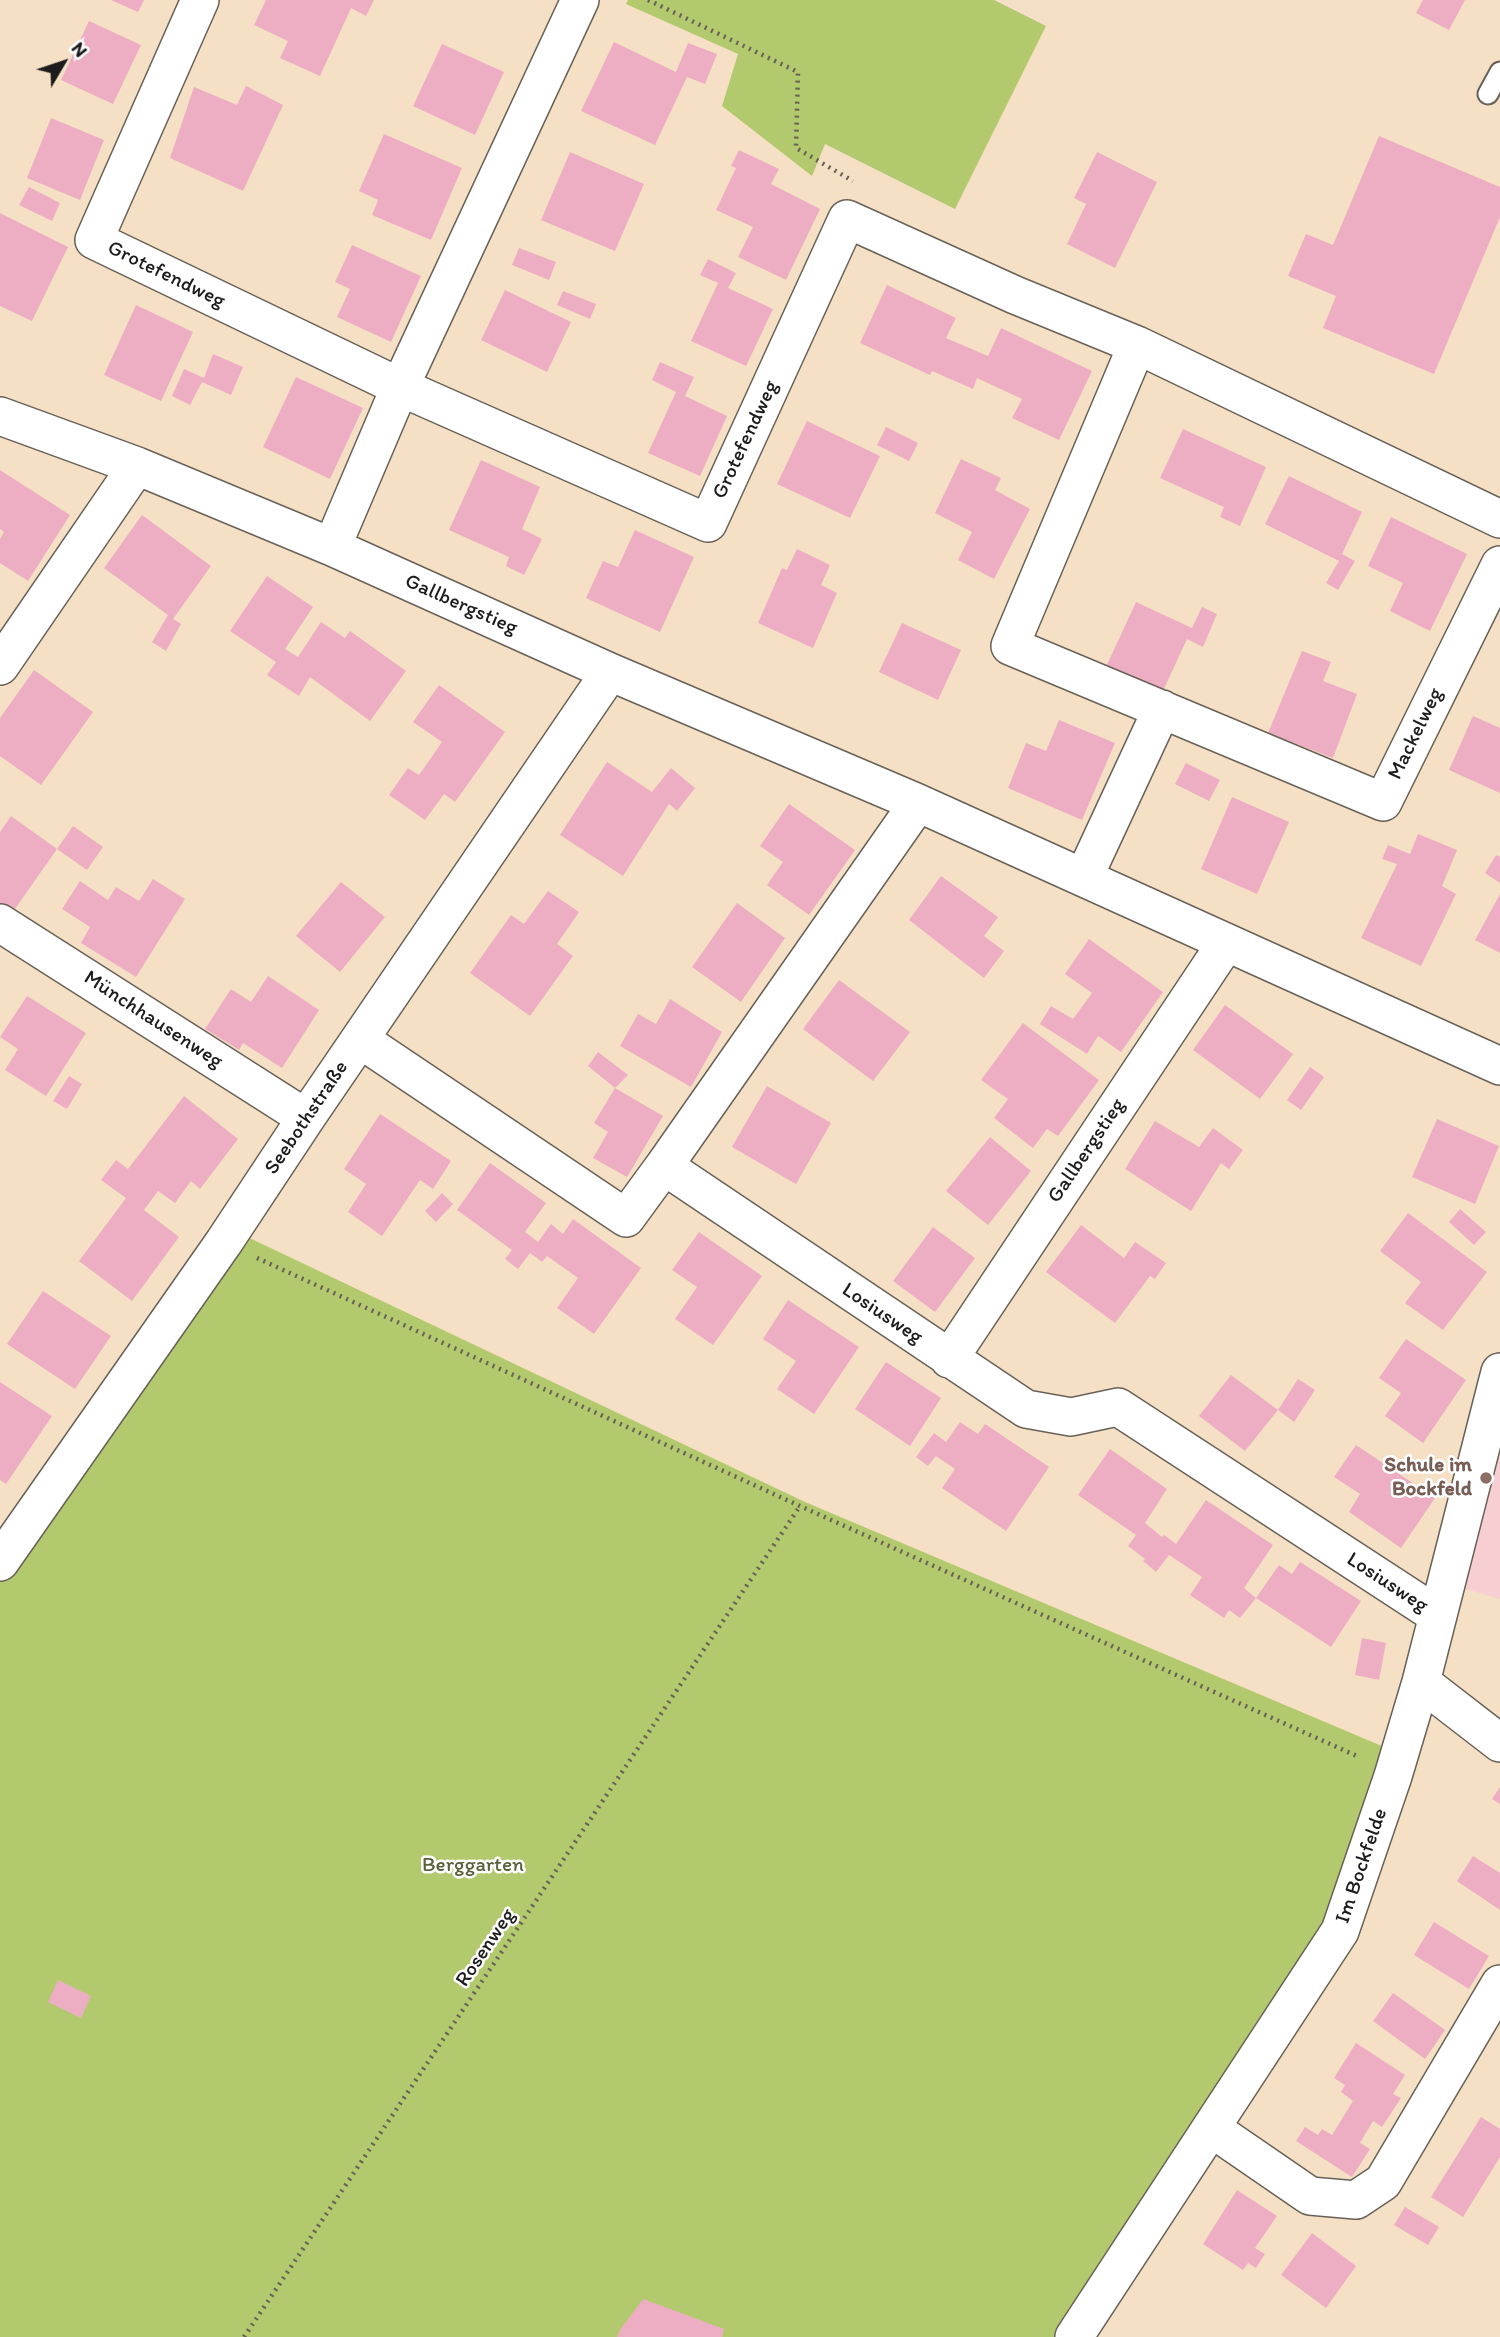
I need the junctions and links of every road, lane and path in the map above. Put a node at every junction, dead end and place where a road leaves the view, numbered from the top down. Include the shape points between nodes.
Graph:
1 (200, 0) edge
2 (580, 0) edge
3 (648, 0) edge
4 (1500, 72) edge
5 (1488, 94) dead end
6 (847, 219) junction
7 (1137, 345) junction
8 (400, 387) junction
9 (0, 416) edge
10 (137, 466) junction
11 (1500, 519) edge
12 (332, 547) junction
13 (1500, 565) edge
14 (0, 666) edge
15 (610, 672) junction
16 (1162, 709) junction
17 (918, 803) junction
18 (1084, 877) junction
19 (0, 923) edge
20 (1226, 943) junction
21 (360, 1040) junction
22 (1500, 1066) edge
23 (306, 1118) junction
24 (664, 1166) junction
25 (224, 1242) junction
26 (949, 1359) junction
27 (1500, 1372) edge
28 (800, 1506) junction
29 (11, 1521) edge
30 (0, 1562) edge
31 (1437, 1615) junction
32 (1421, 1682) junction
33 (1500, 1743) edge
34 (1393, 1776) junction
35 (1500, 1984) edge
36 (1211, 2128) junction
37 (244, 2337) edge
38 (1074, 2337) edge

1 - 8 street, Grotefendweg via 94,240
2 - 8 street
3 - 6 path via 798,72 796,148 862,186
4 - 5 lane
6 - 7 street
6 - 8 street, Grotefendweg via 708,523
7 - 11 street
7 - 16 street, Mackelweg via 1010,646
8 - 12 street
9 - 10 street, Gallbergstieg
10 - 12 street, Gallbergstieg
10 - 14 street
12 - 15 street, Gallbergstieg
13 - 16 street, Mackelweg via 1383,802
15 - 17 street, Gallbergstieg
15 - 21 street, Seebothstraße
16 - 18 street
17 - 18 street, Gallbergstieg
17 - 24 street
18 - 20 street, Gallbergstieg
19 - 23 street, Münchhausenweg
20 - 22 street, Gallbergstieg
20 - 26 street, Gallbergstieg
21 - 23 street, Seebothstraße
21 - 24 street via 626,1218
23 - 25 street, Seebothstraße
24 - 26 street, Losiusweg
25 - 28 path
25 - 29 street, Seebothstraße
26 - 31 street, Losiusweg via 1026,1409 1071,1417 1118,1407
27 - 31 street, Im Bockfelde
28 - 34 path
28 - 37 path, Rosenweg
29 - 30 street, Seebothstraße
31 - 32 street, Im Bockfelde
32 - 33 street
32 - 34 street, Im Bockfelde
34 - 36 street, Im Bockfelde via 1340,1931
35 - 36 street via 1383,2182 1356,2200 1310,2196
36 - 38 street, Im Bockfelde

